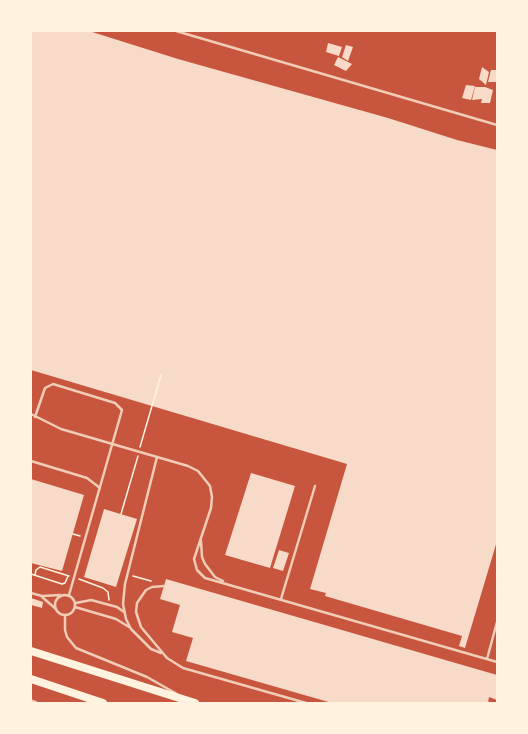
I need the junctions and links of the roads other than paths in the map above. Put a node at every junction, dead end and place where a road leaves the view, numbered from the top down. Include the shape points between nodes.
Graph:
1 (176, 31) edge
2 (497, 125) edge
3 (31, 414) edge
4 (35, 417) junction
5 (113, 444) junction
6 (157, 457) junction
7 (31, 461) edge
8 (315, 486) dead end
9 (100, 488) junction
10 (201, 541) junction
11 (225, 582) junction
12 (164, 586) dead end
13 (31, 593) edge
14 (62, 595) junction
15 (69, 595) junction
16 (42, 596) junction
17 (281, 599) junction
18 (76, 603) junction
19 (75, 607) junction
20 (57, 610) junction
21 (124, 613) junction
22 (65, 615) junction
23 (497, 622) edge
24 (131, 629) junction
25 (31, 651) edge
26 (162, 653) junction
27 (487, 659) junction
28 (497, 662) edge
29 (31, 680) edge
30 (31, 702) edge
31 (193, 702) edge
32 (36, 703) edge
33 (103, 703) edge
34 (306, 703) edge

1 - 2 lane
3 - 4 lane
4 - 5 lane via 61,429
4 - 5 lane via 45,388 53,384 115,403 122,410
5 - 6 lane
5 - 9 lane
6 - 10 lane via 198,471 206,478 212,497
6 - 21 lane via 125,584
7 - 9 lane via 88,478
8 - 17 lane
9 - 15 lane
10 - 11 lane via 205,564 215,577
10 - 11 lane via 194,558 197,570 205,578
11 - 17 lane
12 - 26 lane via 146,590 136,612 141,627
13 - 16 lane
14 - 15 lane
14 - 16 lane
14 - 20 lane via 56,603
15 - 18 lane
16 - 20 lane
17 - 27 lane
18 - 19 lane
18 - 21 lane via 91,600 117,607
19 - 22 lane via 72,613
19 - 24 lane via 116,619
20 - 22 lane
21 - 24 lane
22 - 31 lane via 67,637 76,648 147,677
23 - 27 lane
24 - 26 lane via 151,649
25 - 31 main road
26 - 34 lane via 183,668
27 - 28 lane
29 - 33 main road
30 - 32 street

